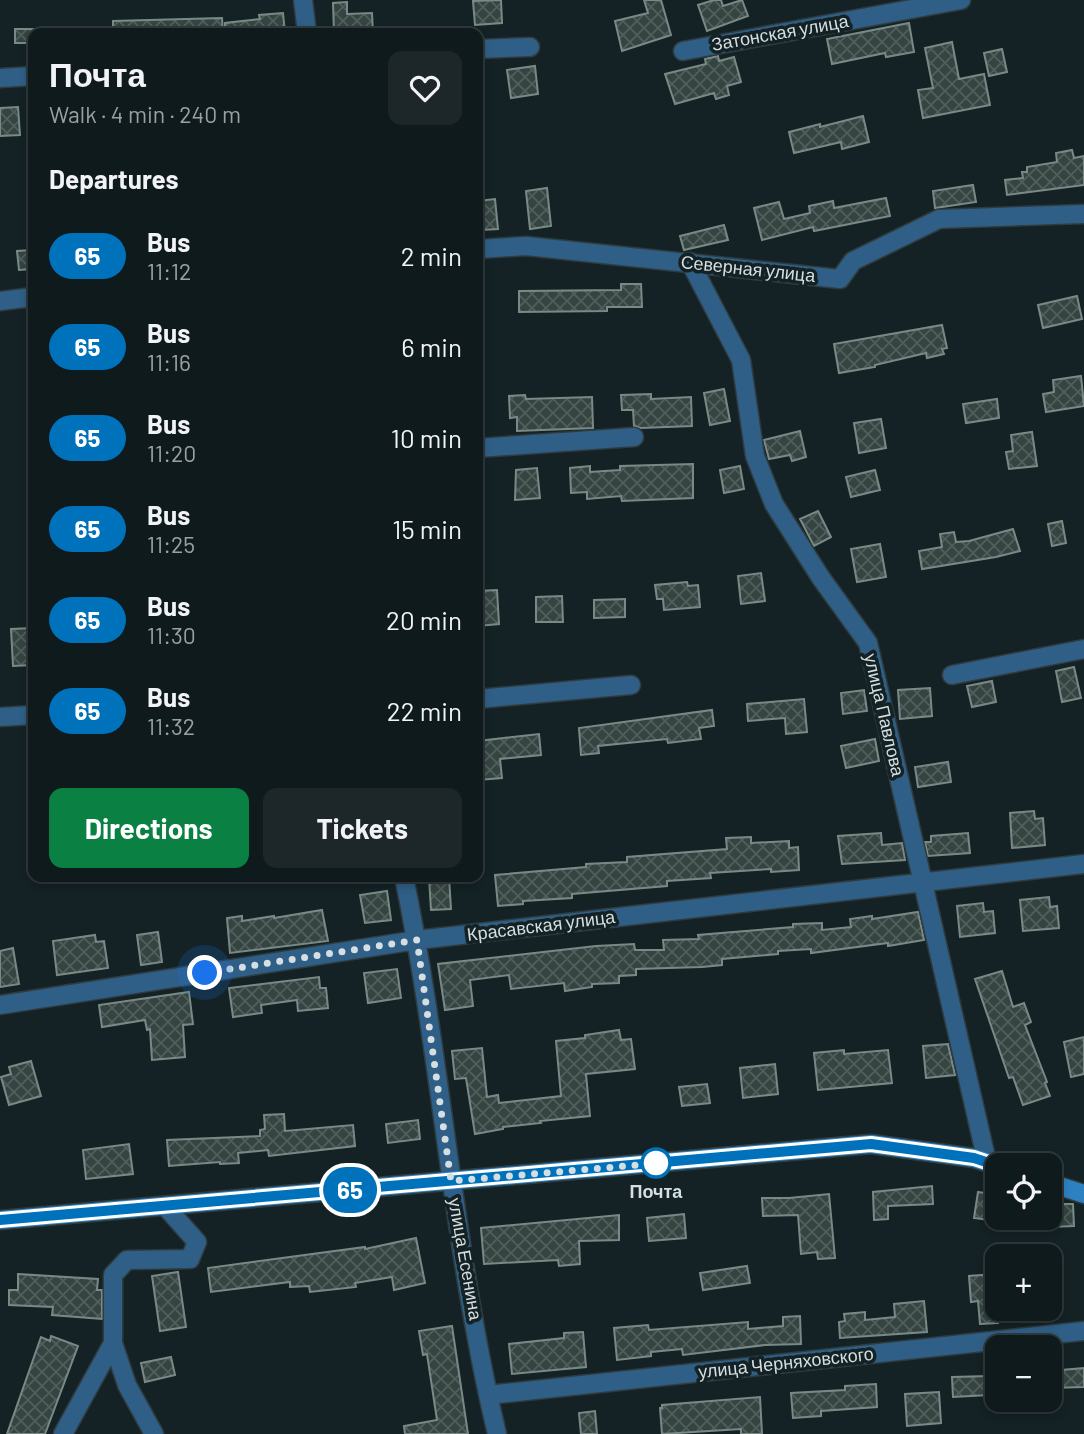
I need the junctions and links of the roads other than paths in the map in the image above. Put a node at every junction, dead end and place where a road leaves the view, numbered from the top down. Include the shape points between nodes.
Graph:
1 (303, 0) edge
2 (961, 0) edge
3 (306, 28) edge
4 (530, 47) dead end
5 (483, 49) edge
6 (682, 51) dead end
7 (28, 76) edge
8 (0, 78) edge
9 (1084, 214) edge
10 (483, 249) edge
11 (690, 262) junction
12 (28, 298) edge
13 (0, 301) edge
14 (634, 437) dead end
15 (483, 448) edge
16 (1084, 649) edge
17 (952, 675) dead end
18 (631, 685) dead end
19 (483, 699) edge
20 (28, 715) edge
21 (0, 718) edge
22 (1084, 864) edge
23 (922, 881) junction
24 (405, 882) edge
25 (417, 940) junction
26 (0, 1005) edge
27 (989, 1153) edge
28 (985, 1162) edge
29 (451, 1181) junction
30 (1062, 1187) edge
31 (1084, 1194) edge
32 (165, 1206) junction
33 (0, 1220) edge
34 (1084, 1331) edge
35 (113, 1343) junction
36 (488, 1395) junction
37 (63, 1434) edge
38 (153, 1434) edge
39 (498, 1434) edge

1 - 3 street
2 - 6 street, Затонская улица
4 - 5 street
7 - 8 street
9 - 11 street, Северная улица via 939,219 853,261 840,279
10 - 11 street, Северная улица via 527,246
11 - 23 street, улица Павлова via 741,360 755,456 774,504 868,643
12 - 13 street
14 - 15 street
16 - 17 street
18 - 19 street
20 - 21 street
22 - 23 street, Красавская улица
23 - 25 street, Красавская улица
23 - 27 street, улица Павлова
24 - 25 street, улица Есенина
25 - 26 street, Красавская улица
25 - 29 street, улица Есенина
28 - 29 main road via 871,1144
29 - 32 main road
29 - 36 street, улица Есенина
30 - 31 main road
32 - 33 main road
32 - 35 street via 197,1242 190,1259 127,1260 113,1275
34 - 36 street, улица Черняховского
35 - 37 street
35 - 38 street via 127,1385
36 - 39 street, улица Есенина

